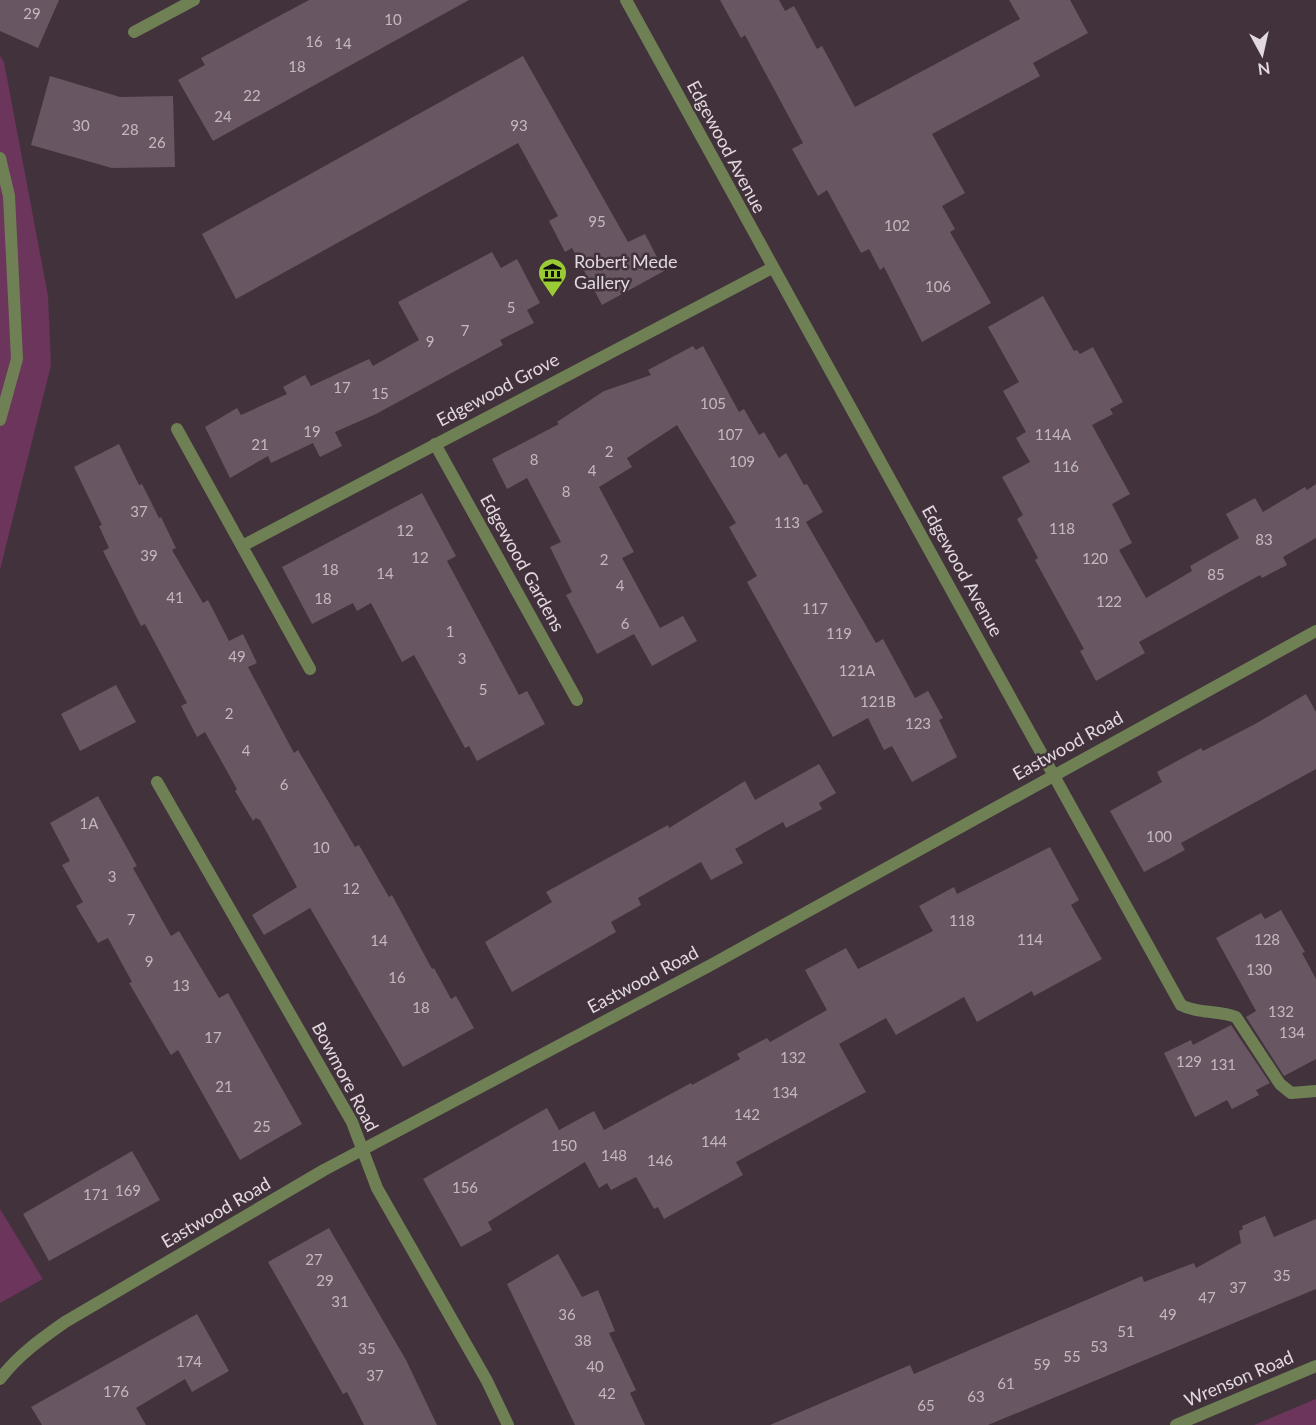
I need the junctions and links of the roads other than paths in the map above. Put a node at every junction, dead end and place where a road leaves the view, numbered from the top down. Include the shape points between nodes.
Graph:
1 (194, 0) edge
2 (626, 0) edge
3 (134, 32) dead end
4 (0, 158) edge
5 (772, 268) junction
6 (0, 420) edge
7 (177, 429) dead end
8 (435, 444) junction
9 (242, 546) junction
10 (1316, 631) edge
11 (310, 669) dead end
12 (577, 700) dead end
13 (1053, 774) junction
14 (157, 782) dead end
15 (1316, 1091) edge
16 (363, 1149) junction
17 (1316, 1366) edge
18 (0, 1379) edge
19 (508, 1425) edge
20 (1176, 1425) edge

1 - 3 street
2 - 5 street, Edgewood Avenue
4 - 6 street via 9,196 17,359
5 - 8 street, Edgewood Grove
5 - 13 street, Edgewood Avenue
7 - 9 street
8 - 9 street, Edgewood Grove
8 - 12 street, Edgewood Gardens
9 - 11 street
10 - 13 street, Eastwood Road
13 - 15 street, Edgewood Avenue via 1181,1005 1189,1010 1236,1017 1280,1084 1292,1093
13 - 16 street, Eastwood Road via 709,966
14 - 16 street, Bowmore Road via 352,1122
16 - 18 street, Eastwood Road via 65,1322 36,1342
16 - 19 street, Bowmore Road via 377,1188
17 - 20 street, Wrenson Road

